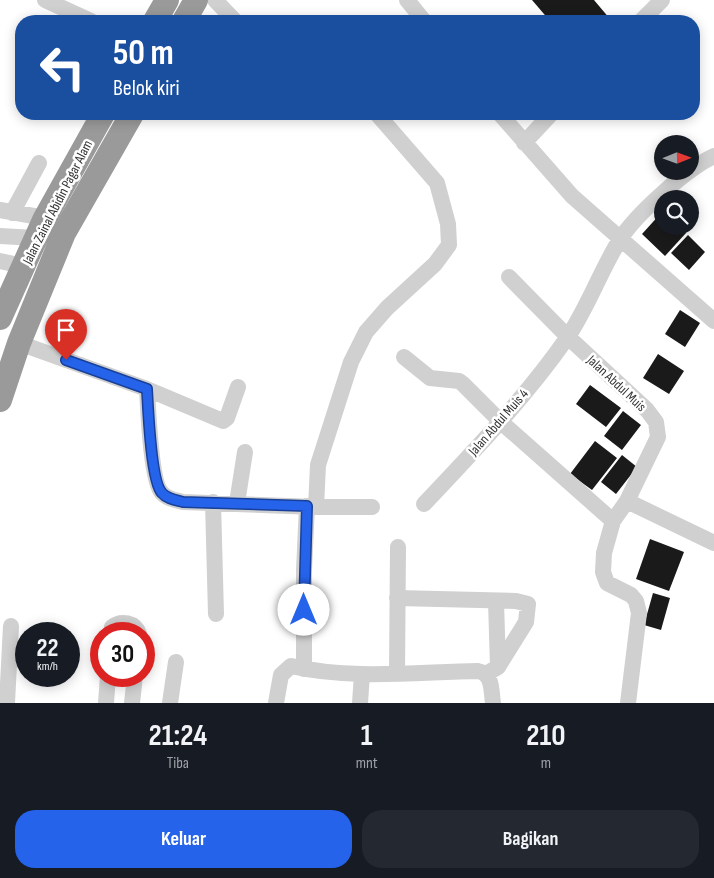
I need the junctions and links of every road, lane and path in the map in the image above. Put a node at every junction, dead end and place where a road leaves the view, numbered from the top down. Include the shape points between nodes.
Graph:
1 (45, 0) edge
2 (167, 0) edge
3 (196, 0) edge
4 (215, 0) edge
5 (407, 0) edge
6 (662, 0) edge
7 (78, 15) edge
8 (158, 15) edge
9 (187, 15) edge
10 (229, 15) edge
11 (419, 15) edge
12 (647, 15) edge
13 (100, 120) edge
14 (129, 120) edge
15 (382, 120) edge
16 (505, 120) edge
17 (545, 120) edge
18 (524, 143) junction
19 (714, 156) edge
20 (39, 163) dead end
21 (6, 211) edge
22 (40, 228) junction
23 (0, 236) edge
24 (620, 240) junction
25 (0, 261) edge
26 (23, 266) junction
27 (509, 277) dead end
28 (0, 318) edge
29 (714, 322) edge
30 (568, 337) junction
31 (19, 343) junction
32 (404, 357) dead end
33 (238, 387) dead end
34 (147, 389) junction
35 (0, 400) edge
36 (501, 422) junction
37 (245, 452) dead end
38 (213, 502) junction
39 (627, 502) junction
40 (237, 503) junction
41 (424, 504) dead end
42 (312, 506) junction
43 (372, 507) dead end
44 (613, 521) junction
45 (714, 543) edge
46 (398, 547) dead end
47 (397, 598) junction
48 (496, 601) junction
49 (216, 614) dead end
50 (11, 626) dead end
51 (176, 662) dead end
52 (304, 669) junction
53 (492, 670) junction
54 (397, 673) junction
55 (362, 674) junction
56 (107, 687) edge
57 (134, 687) edge
58 (7, 703) edge
59 (106, 703) edge
60 (132, 703) edge
61 (170, 703) edge
62 (276, 703) edge
63 (360, 703) edge
64 (493, 703) edge
65 (628, 703) edge

1 - 7 street
2 - 8 highway
3 - 9 highway
4 - 10 street
5 - 11 street
6 - 12 street
13 - 22 highway, Jalan Zainal Abidin Pagar Alam
14 - 31 highway, Jalan Zainal Abidin Pagar Alam via 64,233
15 - 42 street via 437,183 450,245 366,332 351,362 318,465
16 - 18 street
17 - 18 street
18 - 24 street via 572,196
19 - 24 street via 681,178 650,205
20 - 21 street
21 - 22 street
22 - 23 street
22 - 26 highway, Jalan Zainal Abidin Pagar Alam
24 - 29 street
24 - 30 street
25 - 26 street
26 - 28 highway, Jalan Zainal Abidin Pagar Alam
27 - 30 street, Jalan Abdul Muis
30 - 36 street, Jalan Abdul Muis 4
30 - 39 street, Jalan Abdul Muis via 656,422 658,437
31 - 34 street
31 - 35 highway, Jalan Zainal Abidin Pagar Alam
32 - 36 street via 430,378 464,384
33 - 34 street via 223,421
34 - 38 street via 148,421 159,490 177,501
36 - 41 street, Jalan Abdul Muis 4
36 - 44 street
37 - 40 street
38 - 40 street
38 - 49 street
39 - 44 street, Jalan Abdul Muis
39 - 45 street
40 - 42 street
42 - 43 street
42 - 52 street via 304,570
44 - 65 street via 604,553 603,572 607,583 631,595 639,613
46 - 47 street
47 - 48 street
47 - 54 street
48 - 53 street
48 - 53 street via 522,601 528,604 528,611 526,622
50 - 58 street
51 - 61 street
52 - 55 street
52 - 62 street via 291,666 283,671
53 - 54 street
53 - 64 street
54 - 55 street
55 - 63 street
56 - 59 street
57 - 60 street

